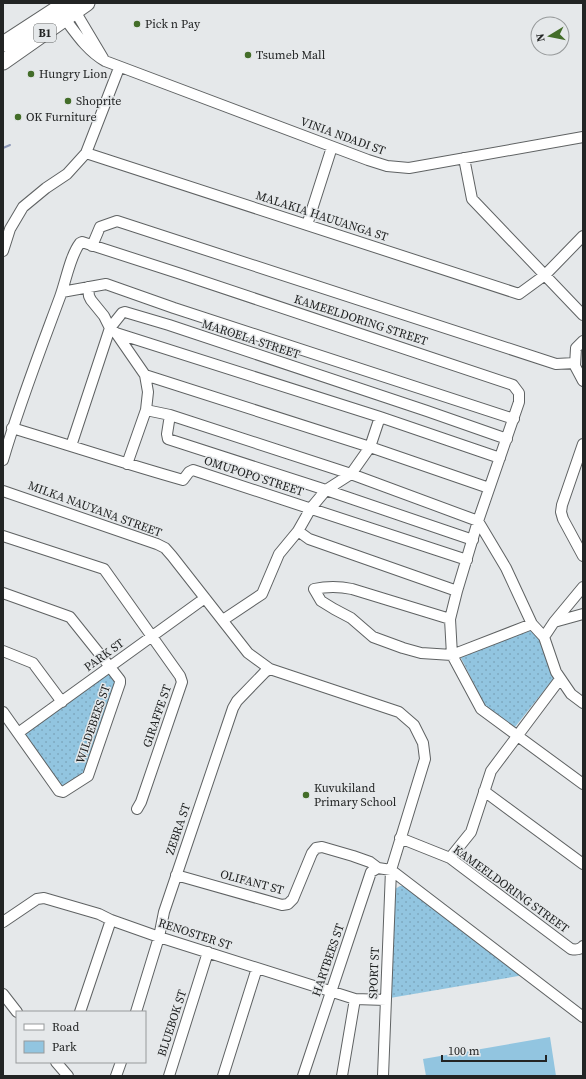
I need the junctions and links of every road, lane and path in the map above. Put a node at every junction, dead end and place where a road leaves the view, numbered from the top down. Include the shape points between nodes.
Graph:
1 (68, 7) edge
2 (3, 44) edge
3 (3, 62) edge
4 (119, 68) junction
5 (583, 137) edge
6 (332, 147) junction
7 (86, 153) junction
8 (464, 158) junction
9 (306, 225) junction
10 (583, 236) edge
11 (92, 246) junction
12 (3, 251) edge
13 (545, 275) junction
14 (88, 287) junction
15 (62, 292) junction
16 (583, 315) edge
17 (113, 331) junction
18 (583, 341) edge
19 (575, 363) junction
20 (145, 375) junction
21 (583, 381) edge
22 (146, 410) junction
23 (170, 415) junction
24 (380, 417) junction
25 (514, 419) junction
26 (12, 428) junction
27 (506, 439) junction
28 (583, 444) edge
29 (71, 446) junction
30 (370, 446) junction
31 (500, 458) junction
32 (3, 460) edge
33 (127, 464) junction
34 (351, 474) junction
35 (489, 488) junction
36 (326, 490) junction
37 (3, 491) edge
38 (311, 508) junction
39 (478, 521) junction
40 (298, 531) junction
41 (3, 536) edge
42 (473, 540) junction
43 (583, 556) edge
44 (467, 560) junction
45 (583, 587) edge
46 (457, 591) junction
47 (3, 593) edge
48 (205, 598) junction
49 (583, 614) edge
50 (450, 619) junction
51 (223, 620) junction
52 (554, 622) junction
53 (532, 624) junction
54 (151, 637) junction
55 (544, 637) junction
56 (3, 651) edge
57 (452, 655) junction
58 (110, 667) junction
59 (270, 670) junction
60 (560, 679) junction
61 (62, 702) junction
62 (583, 703) edge
63 (3, 712) edge
64 (18, 734) junction
65 (518, 736) junction
66 (583, 784) edge
67 (484, 792) junction
68 (137, 809) dead end
69 (400, 838) junction
70 (450, 858) junction
71 (583, 864) edge
72 (378, 868) junction
73 (391, 870) junction
74 (176, 875) junction
75 (111, 920) junction
76 (3, 922) edge
77 (159, 937) junction
78 (583, 946) edge
79 (208, 952) junction
80 (257, 968) junction
81 (330, 991) junction
82 (3, 994) edge
83 (356, 999) junction
84 (386, 1000) junction
85 (16, 1011) edge
86 (80, 1011) edge
87 (136, 1011) edge
88 (583, 1017) edge
89 (57, 1063) edge
90 (121, 1063) edge
91 (68, 1076) edge
92 (116, 1076) edge
93 (169, 1076) edge
94 (223, 1076) edge
95 (303, 1076) edge
96 (342, 1076) edge
97 (383, 1076) edge

1 - 2 highway, B1
1 - 3 highway, B1
1 - 4 street, VINIA NDADI ST via 105,62
4 - 6 street, VINIA NDADI ST
4 - 7 street
5 - 8 street, VINIA NDADI ST
6 - 8 street, VINIA NDADI ST via 387,166 409,168
6 - 9 street
7 - 9 street, MALAKIA HAUUANGA ST
7 - 12 street via 68,174 23,207 10,229
8 - 13 street via 472,199
9 - 13 street, MALAKIA HAUUANGA ST via 519,294
10 - 13 street
11 - 15 street, KAMEELDORING STREET via 82,242 78,245
11 - 19 street via 100,227 117,221 556,364
11 - 25 street, KAMEELDORING STREET via 513,385 519,393
13 - 16 street
14 - 15 street
14 - 17 street via 89,296
14 - 25 street via 106,284
15 - 26 street, KAMEELDORING STREET
17 - 20 street
17 - 24 street
17 - 27 street, MAROELA STREET via 122,313 128,312
17 - 29 street, MAROELA STREET
18 - 19 street via 576,348
19 - 21 street
20 - 22 street via 148,392
20 - 30 street
22 - 23 street
22 - 33 street
23 - 34 street
23 - 36 street via 166,434 168,439
24 - 30 street
24 - 31 street
25 - 27 street, KAMEELDORING STREET
26 - 29 street, OMUPOPO STREET
26 - 32 street, KAMEELDORING STREET
27 - 31 street, KAMEELDORING STREET
28 - 43 street via 561,512
29 - 33 street, OMUPOPO STREET
30 - 34 street
30 - 35 street
31 - 35 street, KAMEELDORING STREET
33 - 38 street, OMUPOPO STREET via 183,480 188,472 193,470
34 - 36 street
34 - 39 street
35 - 39 street, KAMEELDORING STREET
36 - 38 street
36 - 42 street
37 - 48 street, MILKA NAUYANA STREET via 165,548
38 - 40 street
38 - 44 street, OMUPOPO STREET
39 - 42 street, KAMEELDORING STREET
39 - 53 street via 506,568
40 - 46 street via 309,540
40 - 51 street via 279,554 262,594
41 - 54 street via 104,569
42 - 44 street, KAMEELDORING STREET
44 - 46 street, KAMEELDORING STREET
45 - 52 street
46 - 50 street, KAMEELDORING STREET
47 - 58 street, WILDEBEES ST via 70,617
48 - 51 street, MILKA NAUYANA STREET
48 - 54 street, PARK ST
49 - 52 street
50 - 57 street, KAMEELDORING STREET
50 - 57 street via 352,589 337,586 314,589 322,601 351,618 373,636 422,653
51 - 59 street, MILKA NAUYANA STREET via 248,653
52 - 55 street
53 - 55 street
53 - 57 street
54 - 58 street, PARK ST
54 - 68 street, GIRAFFE ST via 182,682
55 - 60 street
56 - 61 street via 33,663
57 - 65 street via 481,709
58 - 61 street, PARK ST
58 - 64 street, WILDEBEES ST via 120,683 88,776 63,792 59,791
59 - 69 street, MILKA NAUYANA STREET via 399,712 414,725 423,743 424,759
59 - 74 street, ZEBRA ST via 235,704
60 - 62 street via 571,694
60 - 65 street
61 - 64 street, PARK ST
63 - 64 street
65 - 66 street
65 - 67 street via 491,771
67 - 70 street via 471,832
67 - 71 street
69 - 70 street, KAMEELDORING STREET
69 - 73 street, MILKA NAUYANA STREET
70 - 78 street, KAMEELDORING STREET via 571,949 576,950
72 - 73 street
72 - 74 street, OLIFANT ST via 370,862 322,846 316,848 293,898 288,904 282,905
72 - 81 street, HARTBEES ST via 371,872
73 - 84 street, SPORT ST
73 - 88 street
74 - 77 street, ZEBRA ST
75 - 76 street, RENOSTER ST via 41,897
75 - 77 street, RENOSTER ST
75 - 86 street
77 - 79 street, RENOSTER ST
77 - 87 street, ZEBRA ST
79 - 80 street, RENOSTER ST
79 - 93 street, BLUEBOK ST
80 - 81 street, RENOSTER ST
80 - 94 street
81 - 83 street, RENOSTER ST
81 - 95 street, HARTBEES ST
82 - 85 street
83 - 84 street, RENOSTER ST
83 - 96 street
84 - 97 street, SPORT ST
89 - 91 street
90 - 92 street

